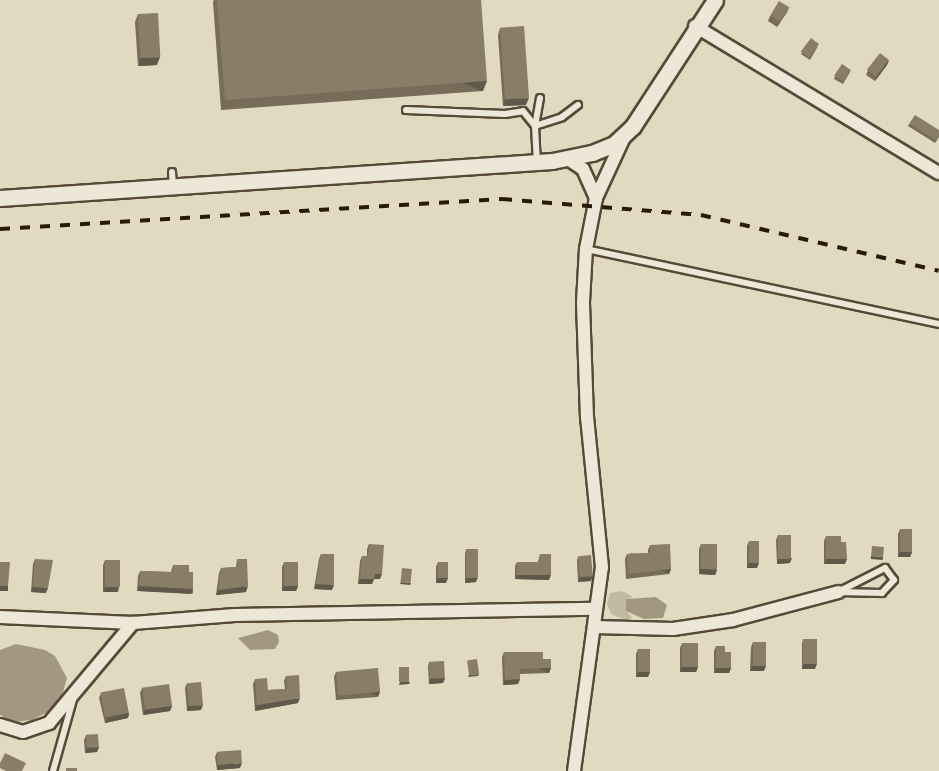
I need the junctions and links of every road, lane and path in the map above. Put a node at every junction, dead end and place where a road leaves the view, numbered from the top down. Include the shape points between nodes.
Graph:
1 (715, 0) edge
2 (695, 26) junction
3 (540, 98) dead end
4 (578, 105) dead end
5 (406, 110) dead end
6 (535, 126) junction
7 (625, 136) junction
8 (568, 159) junction
9 (537, 162) junction
10 (172, 172) dead end
11 (939, 173) edge
12 (173, 189) junction
13 (0, 198) edge
14 (596, 198) junction
15 (586, 249) junction
16 (939, 324) edge
17 (838, 592) junction
18 (596, 609) junction
19 (0, 617) edge
20 (133, 623) junction
21 (594, 627) junction
22 (73, 700) junction
23 (0, 725) edge
24 (54, 771) edge
25 (574, 771) edge

1 - 2 street
2 - 7 street
2 - 11 street
3 - 6 lane
4 - 6 lane via 562,117
5 - 6 lane via 505,114 523,111
6 - 9 lane
7 - 8 street via 602,150
7 - 14 street
8 - 9 street
8 - 14 street via 583,169
9 - 12 street
10 - 12 lane
12 - 13 street
14 - 15 street
15 - 16 lane
15 - 18 street via 583,303 587,418 602,567
17 - 17 lane via 882,593 894,580 885,568 878,568
17 - 21 street via 733,620 673,629
18 - 20 street via 235,615
18 - 21 street
19 - 20 street
20 - 22 street
21 - 25 street
22 - 23 street via 49,723 35,730 23,732
22 - 24 lane

